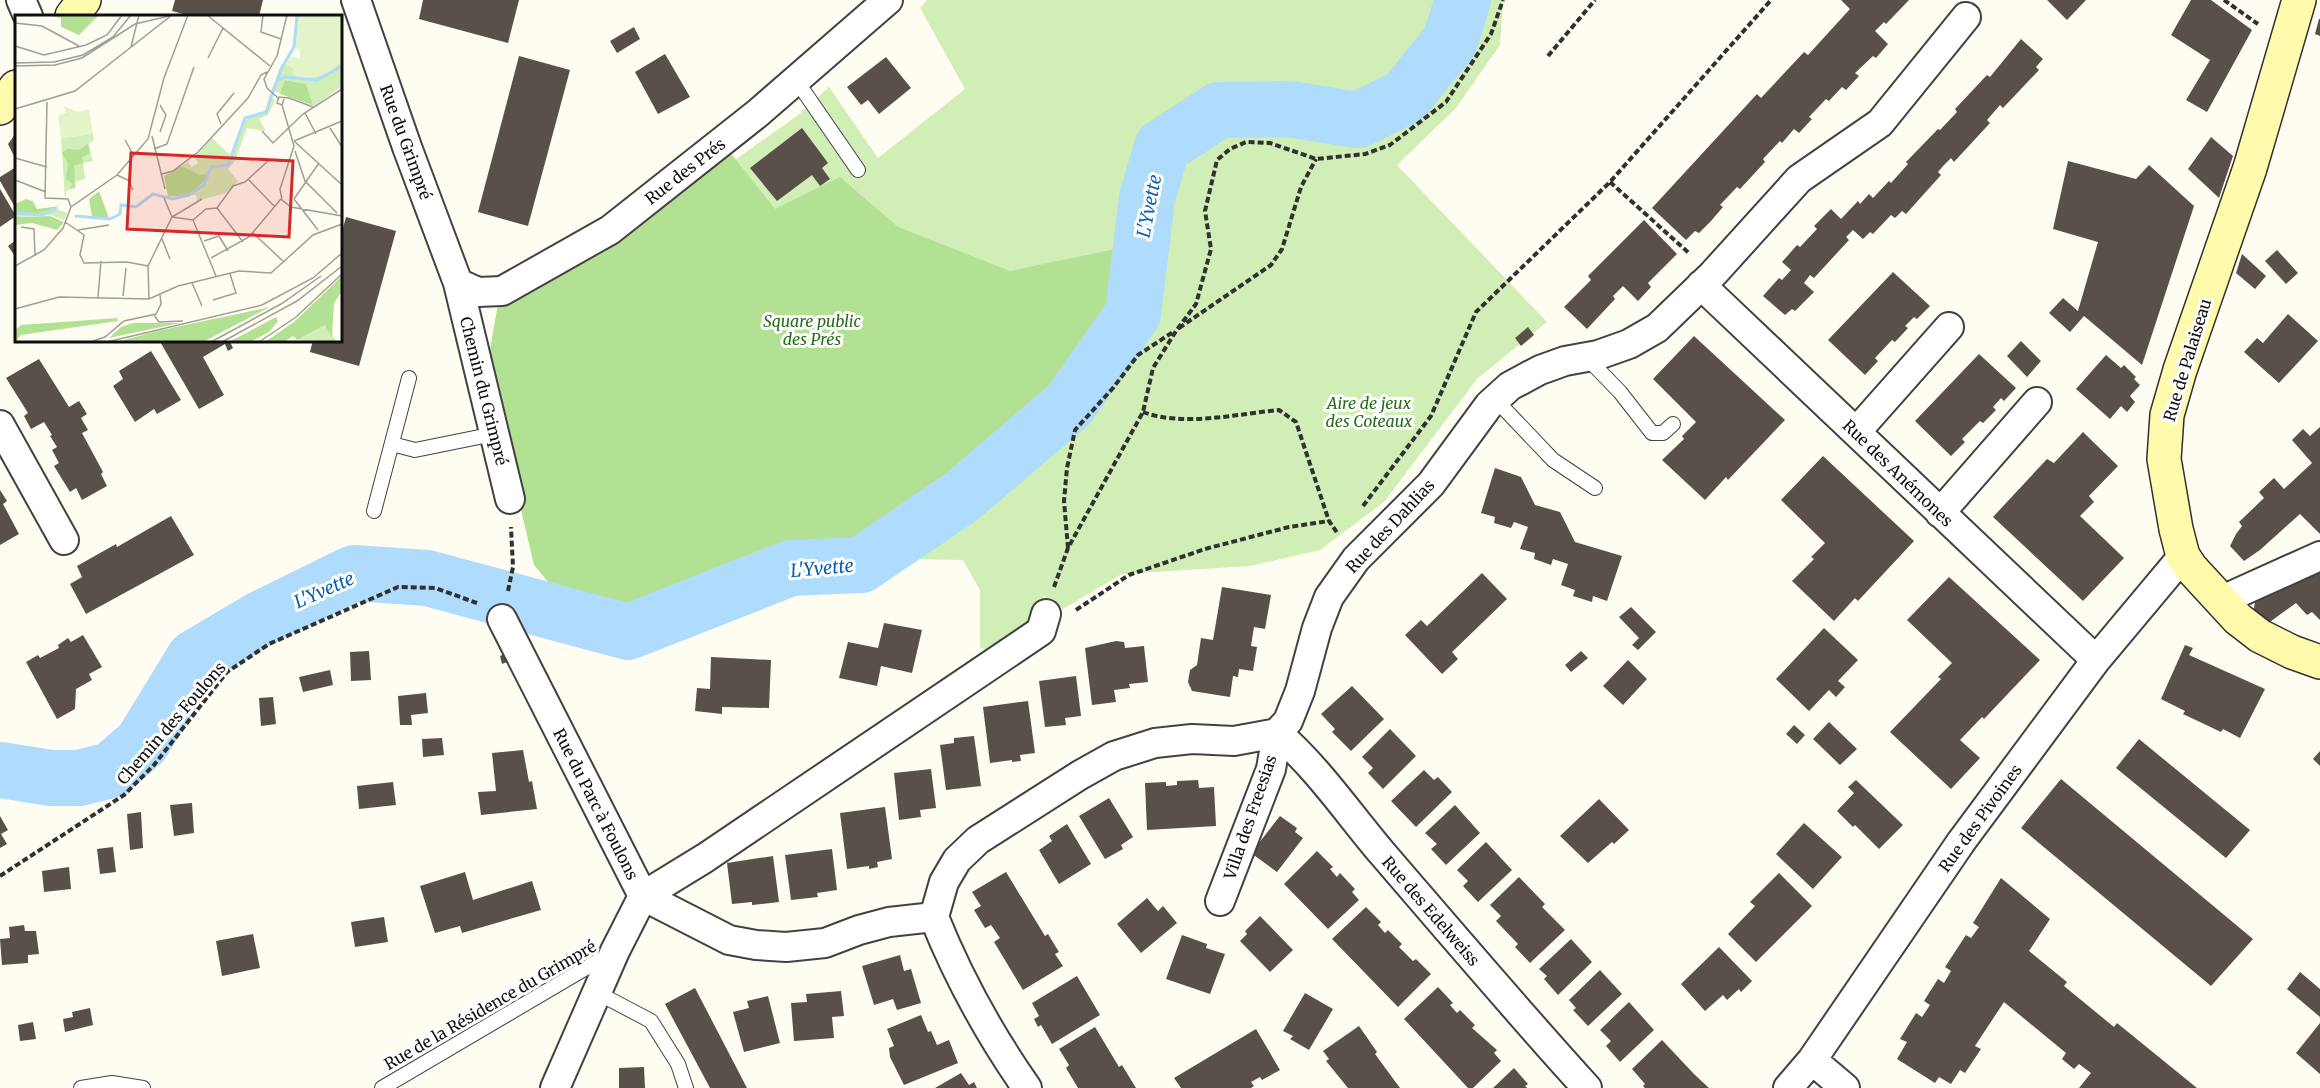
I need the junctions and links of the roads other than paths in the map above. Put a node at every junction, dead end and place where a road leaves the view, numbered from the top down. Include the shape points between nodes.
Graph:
1 (21, 0) edge
2 (84, 0) edge
3 (356, 0) edge
4 (888, 0) edge
5 (2299, 0) edge
6 (28, 15) edge
7 (73, 15) edge
8 (1966, 17) dead end
9 (796, 80) junction
10 (15, 88) edge
11 (0, 108) edge
12 (858, 171) dead end
13 (1707, 280) junction
14 (458, 283) junction
15 (1949, 327) dead end
16 (1586, 357) junction
17 (409, 378) dead end
18 (1495, 399) junction
19 (2037, 402) dead end
20 (1673, 424) dead end
21 (0, 425) edge
22 (1856, 432) junction
23 (494, 434) junction
24 (392, 444) junction
25 (1595, 488) dead end
26 (510, 499) road end
27 (374, 511) dead end
28 (1940, 513) junction
29 (64, 540) dead end
30 (2183, 556) junction
31 (2320, 556) edge
32 (2220, 601) junction
33 (1046, 614) road end
34 (502, 619) road end
35 (2096, 660) junction
36 (2320, 662) edge
37 (1277, 733) junction
38 (643, 897) junction
39 (1220, 901) dead end
40 (934, 917) junction
41 (615, 951) junction
42 (597, 992) junction
43 (1812, 1060) junction
44 (81, 1088) edge
45 (143, 1088) edge
46 (382, 1088) edge
47 (555, 1088) edge
48 (686, 1088) edge
49 (1027, 1088) edge
50 (1587, 1088) edge
51 (1788, 1088) edge
52 (1845, 1088) edge

1 - 6 street
2 - 7 street
3 - 14 street, Rue du Grimpré
4 - 9 street, Rue des Prés
5 - 30 street, Rue de Palaiseau via 2250,168 2167,415 2164,459
8 - 13 street, Rue des Dahlias via 1880,123 1799,179
9 - 12 lane
9 - 14 street, Rue des Prés via 610,230 502,291 478,292
10 - 11 street
13 - 16 street, Rue des Dahlias via 1657,328 1629,344
13 - 22 street, Rue des Anémones
14 - 23 street, Chemin du Grimpré
15 - 22 street
16 - 18 street, Rue des Dahlias via 1540,370
16 - 20 lane via 1652,433 1663,433
17 - 24 lane
18 - 25 lane via 1553,460
18 - 37 street, Rue des Dahlias via 1431,484 1356,559 1329,597 1300,691 1288,721
19 - 28 street
21 - 29 street
22 - 28 street, Rue des Anémones
23 - 24 lane via 414,450
23 - 26 street, Chemin du Grimpré
24 - 27 lane
28 - 35 street, Rue des Anémones
30 - 32 street, Rue de Palaiseau
30 - 35 street, Rue des Pivoines
31 - 32 street
32 - 36 street, Rue de Palaiseau via 2260,636
33 - 38 street via 1041,631
34 - 38 street, Rue du Parc à Foulons
35 - 43 street, Rue des Pivoines via 1961,842
37 - 39 street, Villa des Freesias via 1271,769
37 - 40 street via 1234,741 1192,739 1155,744 1114,756 978,840 957,860 944,882
37 - 50 street, Rue des Edelweiss via 1298,751 1471,958
38 - 40 street via 729,940 766,946 825,943 889,922
38 - 41 street, Rue du Parc à Foulons
40 - 49 street via 973,1000
41 - 42 street, Rue du Parc à Foulons
41 - 46 lane, Rue de la Résidence du Grimpré
42 - 47 street, Rue du Parc à Foulons
42 - 48 lane via 651,1021 678,1064
43 - 51 street, Rue des Pivoines
43 - 52 street
44 - 45 lane via 112,1083

